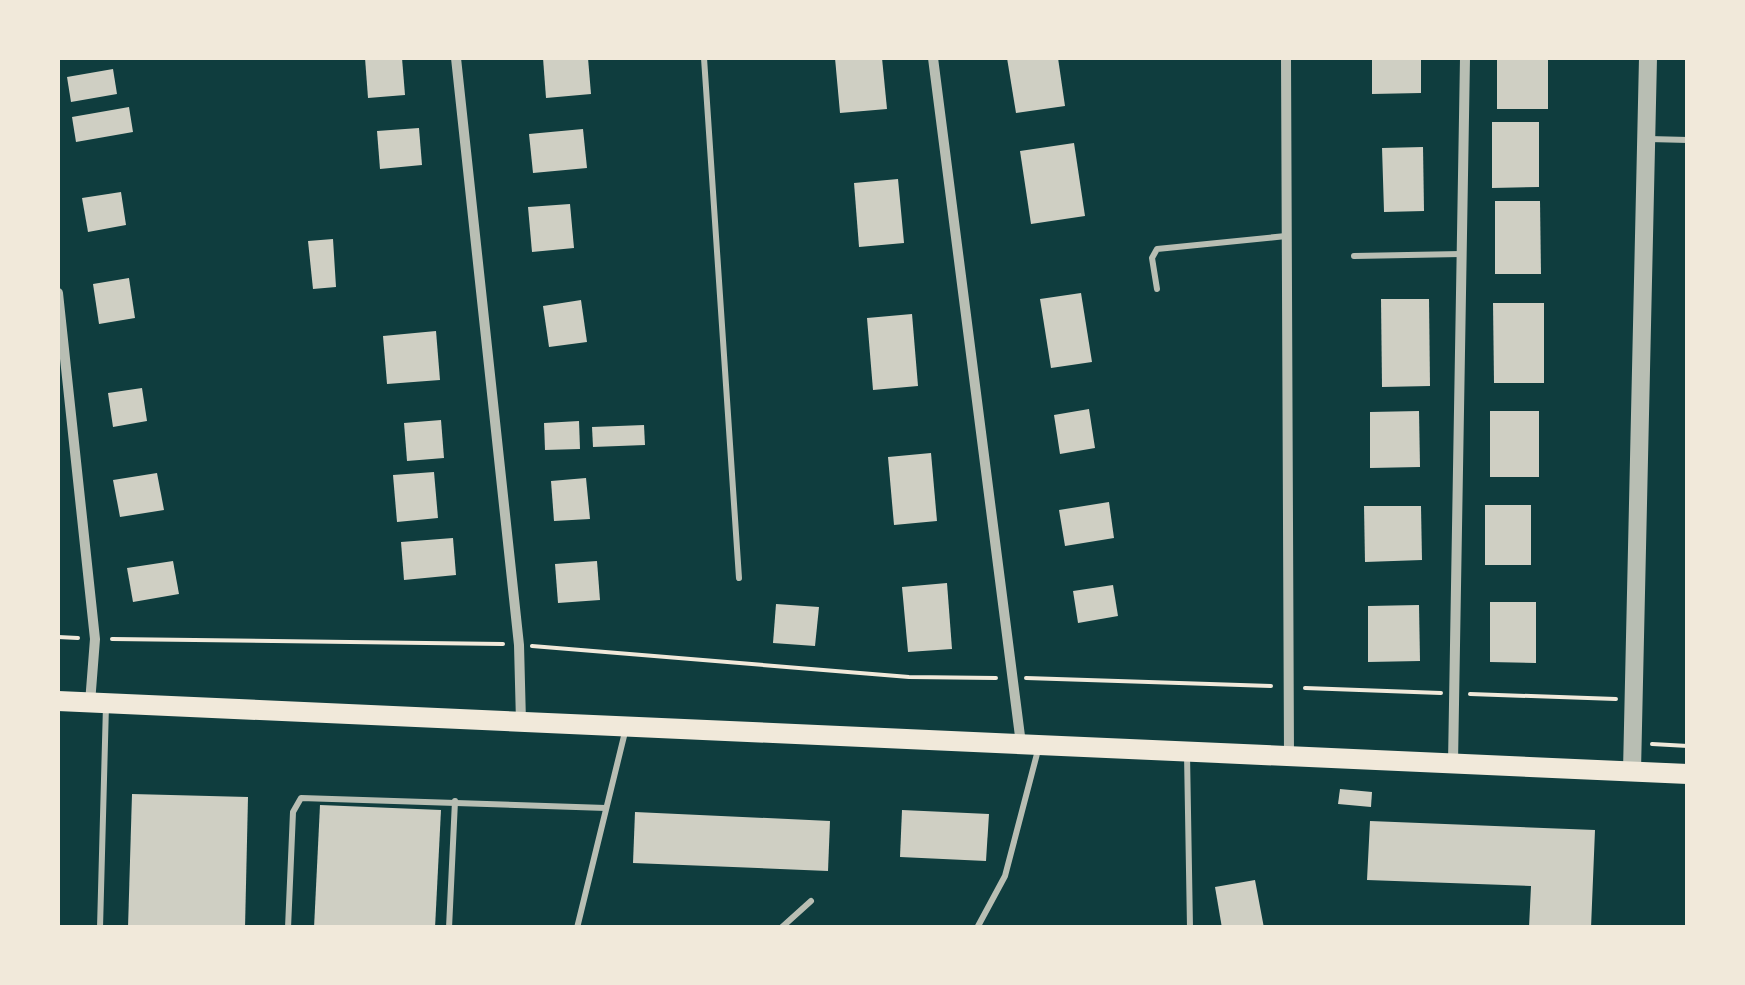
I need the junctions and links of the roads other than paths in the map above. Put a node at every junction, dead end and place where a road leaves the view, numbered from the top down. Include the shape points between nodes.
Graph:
1 (456, 58) edge
2 (704, 58) edge
3 (933, 58) edge
4 (1286, 58) edge
5 (1465, 58) edge
6 (1648, 58) edge
7 (1646, 139) junction
8 (1688, 140) edge
9 (1286, 236) junction
10 (1462, 254) junction
11 (1354, 256) dead end
12 (1156, 289) dead end
13 (58, 294) edge
14 (738, 578) dead end
15 (58, 701) edge
16 (98, 703) junction
17 (521, 722) junction
18 (627, 726) junction
19 (1030, 744) junction
20 (1187, 751) junction
21 (1289, 756) junction
22 (1454, 763) junction
23 (1632, 771) junction
24 (1688, 774) edge
25 (455, 801) junction
26 (606, 808) junction
27 (810, 901) dead end
28 (100, 928) edge
29 (288, 928) edge
30 (449, 928) edge
31 (577, 928) edge
32 (781, 928) edge
33 (978, 928) edge
34 (1190, 928) edge

1 - 17 street
2 - 14 lane
3 - 19 street via 1014,678
4 - 9 street
5 - 10 street
6 - 7 street
7 - 8 lane
7 - 23 street
9 - 12 lane via 1157,249
9 - 21 street
10 - 11 lane
10 - 22 street
13 - 16 street
15 - 16 main road
16 - 17 main road
16 - 28 lane
17 - 18 main road
18 - 19 main road
18 - 26 lane
19 - 20 main road
19 - 33 lane via 1005,876
20 - 21 main road
20 - 34 lane
21 - 22 main road
22 - 23 main road
23 - 24 main road
25 - 26 lane
25 - 29 lane via 302,798 293,812
25 - 30 lane
26 - 31 lane
27 - 32 lane

